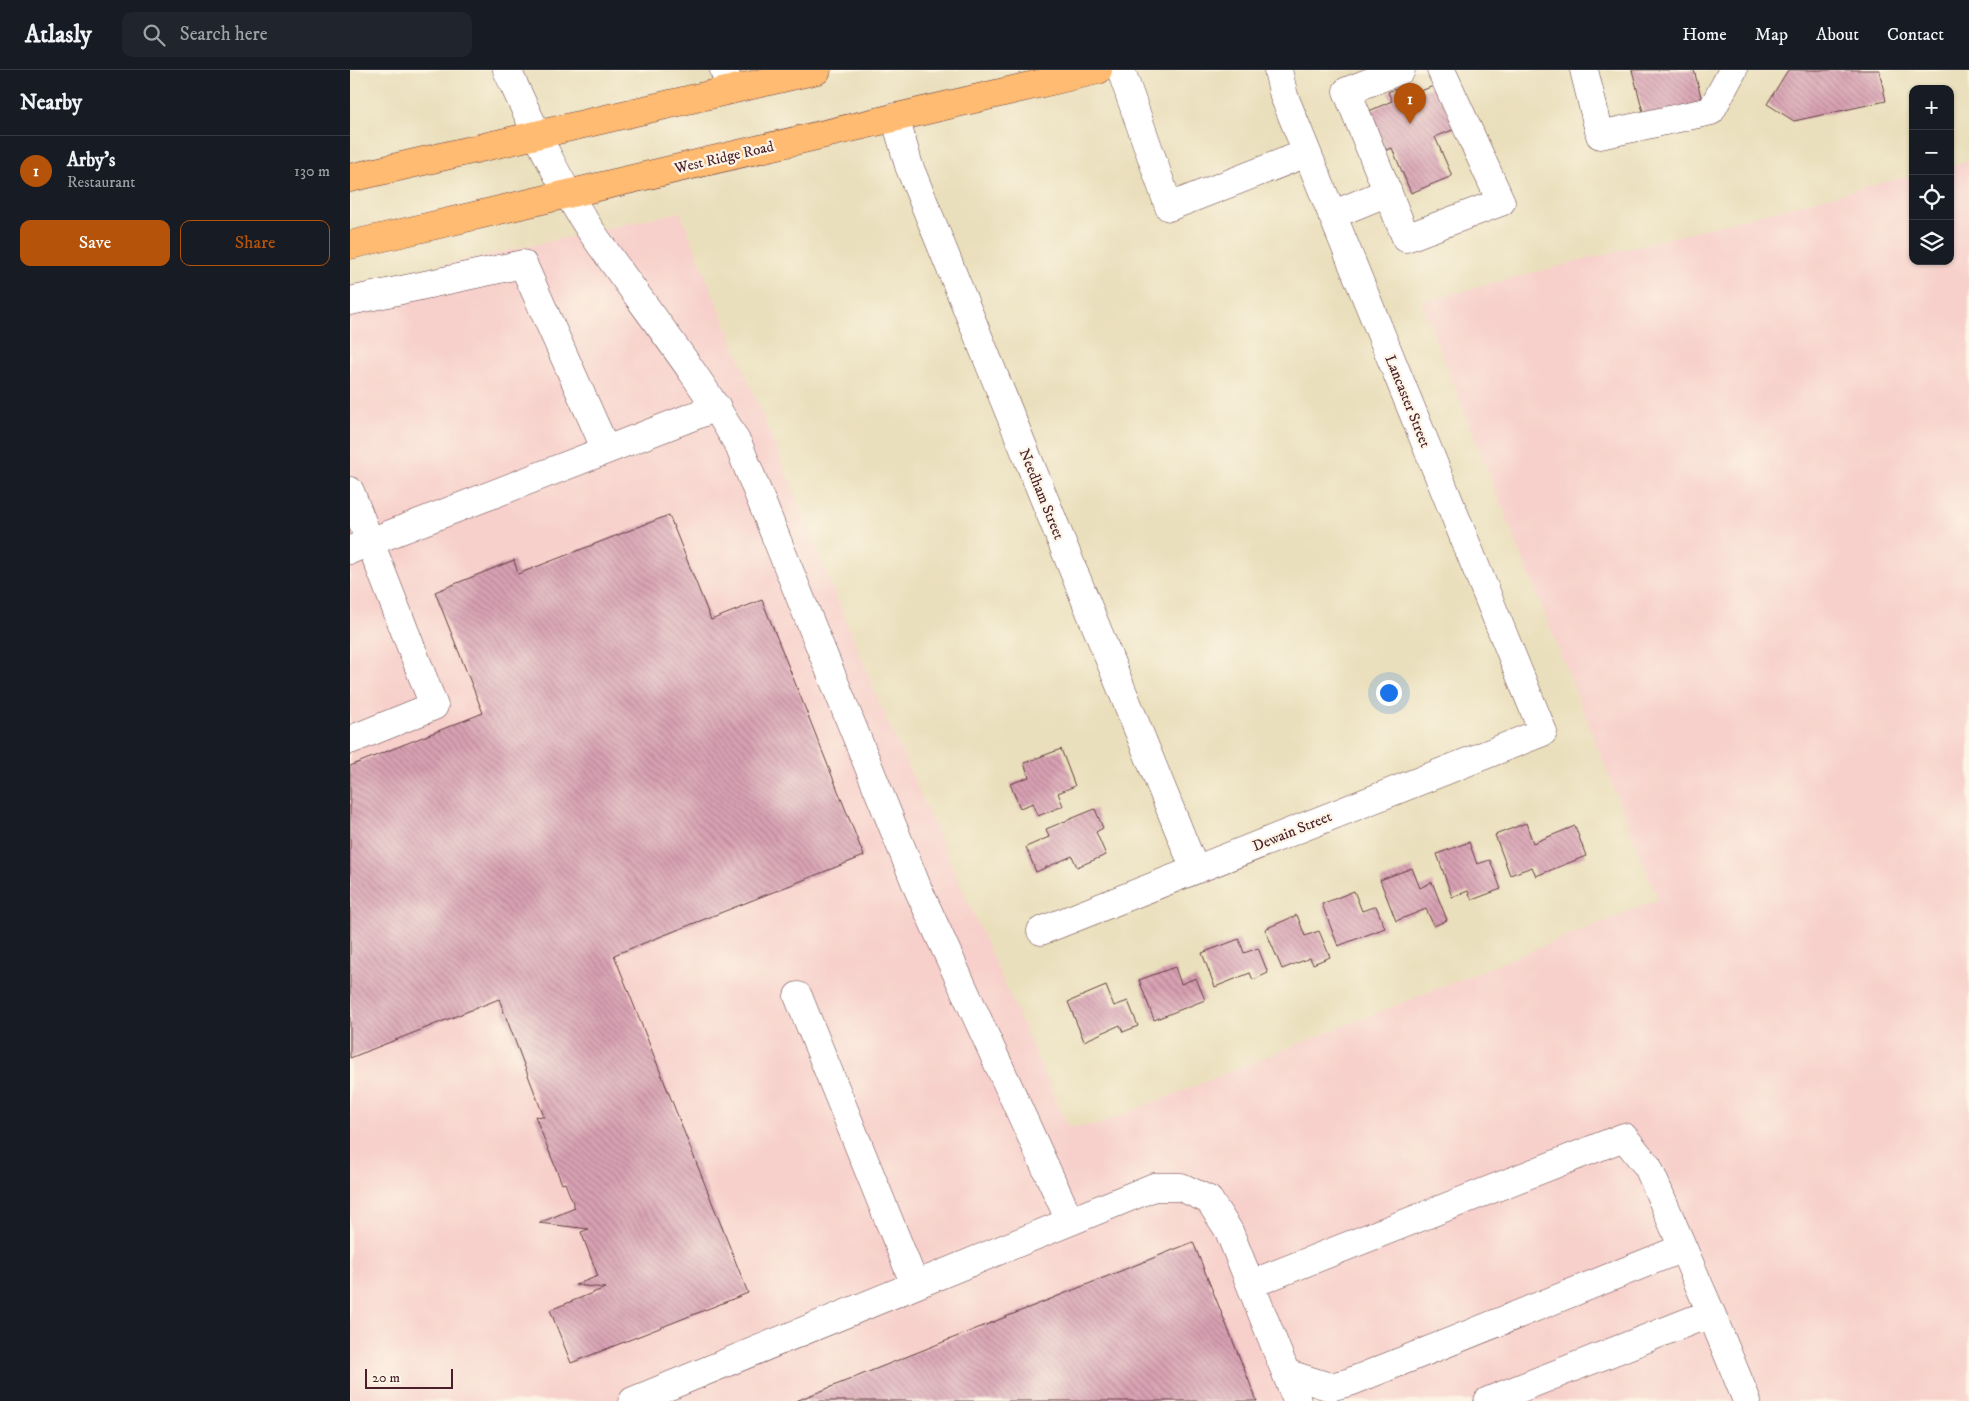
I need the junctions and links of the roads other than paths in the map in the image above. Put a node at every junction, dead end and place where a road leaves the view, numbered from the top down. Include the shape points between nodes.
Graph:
1 (506, 70) edge
2 (817, 70) edge
3 (1098, 70) edge
4 (1121, 70) edge
5 (1278, 70) edge
6 (1401, 70) edge
7 (1441, 70) edge
8 (1584, 70) edge
9 (1733, 70) edge
10 (727, 80) edge
11 (895, 117) junction
12 (537, 134) junction
13 (1307, 153) junction
14 (350, 178) edge
15 (1388, 192) junction
16 (568, 194) junction
17 (1332, 215) junction
18 (350, 245) edge
19 (350, 301) edge
20 (717, 407) junction
21 (606, 450) junction
22 (350, 491) edge
23 (360, 546) edge
24 (1543, 732) joint
25 (350, 740) edge
26 (1195, 870) junction
27 (1041, 931) dead end
28 (798, 996) dead end
29 (1070, 1221) junction
30 (1684, 1248) junction
31 (1251, 1284) junction
32 (916, 1285) junction
33 (1711, 1313) junction
34 (1286, 1374) junction
35 (633, 1401) edge
36 (1297, 1401) edge
37 (1488, 1401) edge
38 (1747, 1401) edge

1 - 12 street
2 - 10 highway
3 - 11 highway, West Ridge Road
4 - 13 street via 1169,208
5 - 13 street, Lancaster Street via 1284,96
6 - 15 street via 1348,91
7 - 15 street via 1501,202 1406,238
8 - 9 street via 1600,135 1712,111
10 - 12 highway
11 - 16 highway, West Ridge Road
11 - 26 street, Needham Street via 909,166
12 - 14 highway
12 - 16 street
13 - 17 street, Lancaster Street
15 - 17 street
16 - 18 highway, West Ridge Road
16 - 20 street via 588,227
17 - 24 street, Lancaster Street
19 - 21 street via 523,264
20 - 21 street
20 - 29 street via 752,474 918,889
21 - 23 street
22 - 23 street
23 - 25 street via 434,706
24 - 26 street, Dewain Street
26 - 27 street, Dewain Street
28 - 32 street
29 - 31 street via 1154,1187 1181,1187 1209,1200 1229,1231
29 - 32 street
30 - 31 street via 1648,1167 1624,1137
30 - 33 street
30 - 34 street via 1350,1382 1330,1387
31 - 34 street
32 - 35 street
33 - 37 street
33 - 38 street
34 - 36 street

